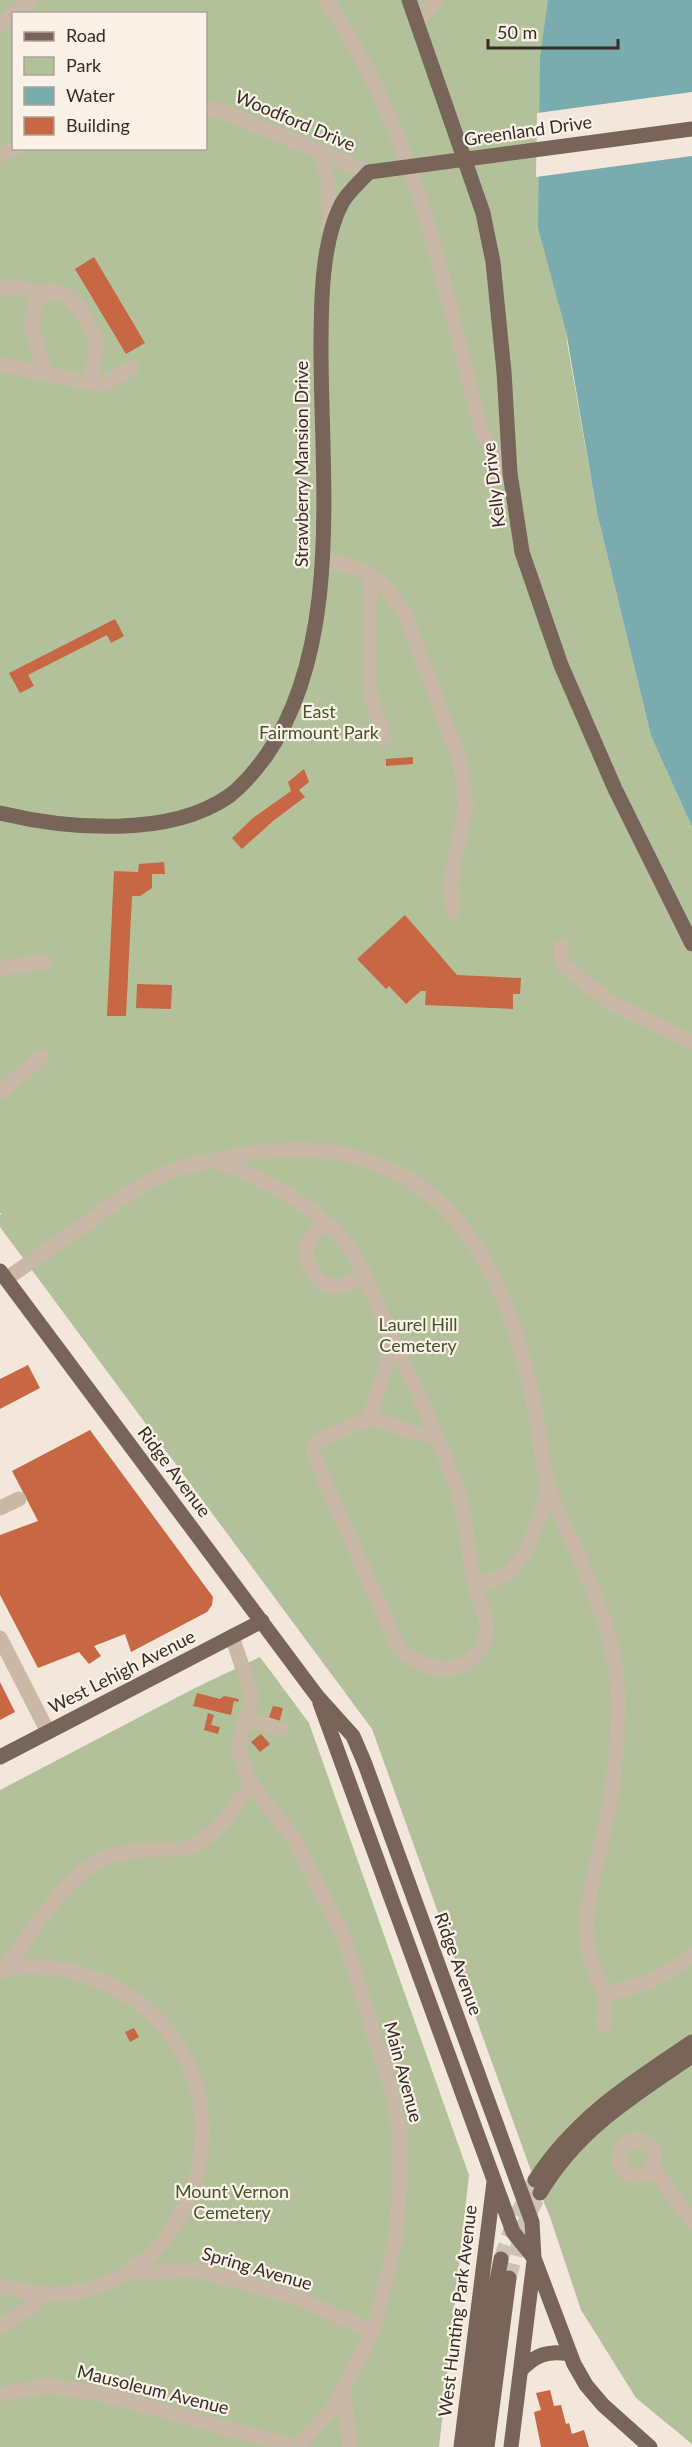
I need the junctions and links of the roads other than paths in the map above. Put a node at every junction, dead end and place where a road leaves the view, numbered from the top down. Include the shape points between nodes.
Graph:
1 (31, 0) edge
2 (326, 0) edge
3 (409, 0) edge
4 (436, 0) edge
5 (16, 12) edge
6 (12, 16) edge
7 (416, 22) junction
8 (0, 25) edge
9 (207, 107) edge
10 (692, 129) edge
11 (321, 154) junction
12 (369, 172) junction
13 (330, 237) junction
14 (0, 289) edge
15 (40, 294) junction
16 (0, 364) edge
17 (132, 368) dead end
18 (45, 372) junction
19 (86, 382) junction
20 (510, 473) junction
21 (324, 561) junction
22 (370, 575) junction
23 (384, 738) dead end
24 (0, 813) edge
25 (453, 912) dead end
26 (692, 944) edge
27 (561, 947) dead end
28 (45, 962) dead end
29 (0, 968) edge
30 (692, 1042) edge
31 (41, 1057) dead end
32 (0, 1094) edge
33 (215, 1160) junction
34 (324, 1223) junction
35 (3, 1275) edge
36 (364, 1276) junction
37 (393, 1342) junction
38 (370, 1417) junction
39 (435, 1437) junction
40 (549, 1489) junction
41 (19, 1499) dead end
42 (0, 1509) edge
43 (474, 1583) junction
44 (262, 1621) junction
45 (232, 1636) junction
46 (0, 1638) edge
47 (317, 1696) junction
48 (245, 1721) junction
49 (280, 1730) dead end
50 (48, 1732) junction
51 (0, 1757) edge
52 (250, 1784) junction
53 (692, 1956) edge
54 (2, 1970) edge
55 (605, 1992) junction
56 (604, 2026) dead end
57 (692, 2042) edge
58 (692, 2056) edge
59 (651, 2170) dead end
60 (494, 2179) junction
61 (692, 2221) edge
62 (534, 2258) junction
63 (501, 2259) tunnel mouth
64 (126, 2273) junction
65 (508, 2278) tunnel mouth
66 (0, 2286) edge
67 (42, 2293) junction
68 (0, 2327) edge
69 (373, 2332) junction
70 (569, 2354) junction
71 (520, 2370) junction
72 (344, 2390) junction
73 (0, 2394) edge
74 (296, 2447) edge
75 (350, 2447) edge
76 (461, 2447) edge
77 (476, 2447) edge
78 (487, 2447) edge
79 (511, 2447) edge
80 (650, 2447) edge

1 - 5 street
2 - 20 street via 355,46 399,143 437,254 480,426 491,451
3 - 7 main road, Kelly Drive
4 - 7 street
6 - 8 street
7 - 20 main road, Kelly Drive via 483,213 496,292
9 - 11 street, Woodford Drive
10 - 12 main road, Greenland Drive, bridge
11 - 12 street, Woodford Drive
11 - 13 street via 328,184
12 - 13 main road, Strawberry Mansion Drive via 343,201
13 - 21 main road, Strawberry Mansion Drive via 321,313
14 - 15 street via 17,287
15 - 18 street via 31,318
15 - 19 street via 51,291 66,296 78,306 92,330 96,355
16 - 18 street
17 - 19 street via 103,384
18 - 19 street
20 - 26 main road, Kelly Drive via 522,552 561,665 615,789
21 - 22 street via 351,566
21 - 24 main road, Strawberry Mansion Drive via 316,619 290,715 250,777 228,797 192,814 123,826 52,824
22 - 23 street via 370,693
22 - 25 street via 404,612 461,764 466,804 451,879
27 - 30 street via 562,964 610,1002
28 - 29 street
31 - 32 street
33 - 34 street via 272,1185
33 - 35 street via 149,1181
33 - 40 street via 276,1149 354,1158 409,1178 443,1206 471,1238 507,1311 529,1382
34 - 36 street via 348,1246
34 - 36 street via 308,1244 307,1258 316,1277 332,1287
35 - 44 main road, Ridge Avenue
36 - 37 street
37 - 38 street
37 - 39 street
38 - 39 street
38 - 43 street via 321,1440 314,1446 313,1454 401,1650 424,1665 445,1669 465,1664 475,1656 487,1628
39 - 43 street via 458,1495
40 - 43 street via 519,1561 501,1577
40 - 55 street via 601,1609 617,1682 613,1779 587,1910 590,1959
41 - 42 street
44 - 45 main road, West Lehigh Avenue
44 - 47 main road, Ridge Avenue
45 - 48 street, Main Avenue via 252,1696
45 - 50 main road, West Lehigh Avenue
46 - 50 street
47 - 60 main road, Ridge Avenue
47 - 62 main road, Ridge Avenue via 353,1736 365,1764 532,2222
48 - 49 street
48 - 52 street, Main Avenue via 240,1756
50 - 51 main road, West Lehigh Avenue
52 - 54 street via 225,1819 198,1843 181,1849 117,1854 89,1866 64,1890
52 - 69 street, Main Avenue via 295,1840 343,1935 391,2090 400,2133 396,2238
53 - 55 street via 634,1988
54 - 64 street via 42,1967 84,1974 123,1990 156,2016 182,2050 198,2089 204,2130 199,2172 184,2212 159,2246
55 - 56 street
57 - 58 main road via 583,2121 551,2157 537,2186 596,2124
59 - 61 street
60 - 62 main road, Ridge Avenue via 513,2232
60 - 76 main road, West Hunting Park Avenue
62 - 70 main road, Ridge Avenue
62 - 71 main road
63 - 77 main road, West Hunting Park Avenue
64 - 67 street via 84,2292
64 - 69 street, Spring Avenue via 195,2270 298,2298
65 - 78 main road
66 - 67 street
67 - 68 street via 30,2308
69 - 72 street, Main Avenue
70 - 71 main road via 541,2354
70 - 80 main road, Ridge Avenue via 586,2385 603,2405
71 - 79 main road
72 - 74 street, Main Avenue via 333,2408
72 - 75 street
73 - 74 street, Mausoleum Avenue via 49,2386 68,2388

